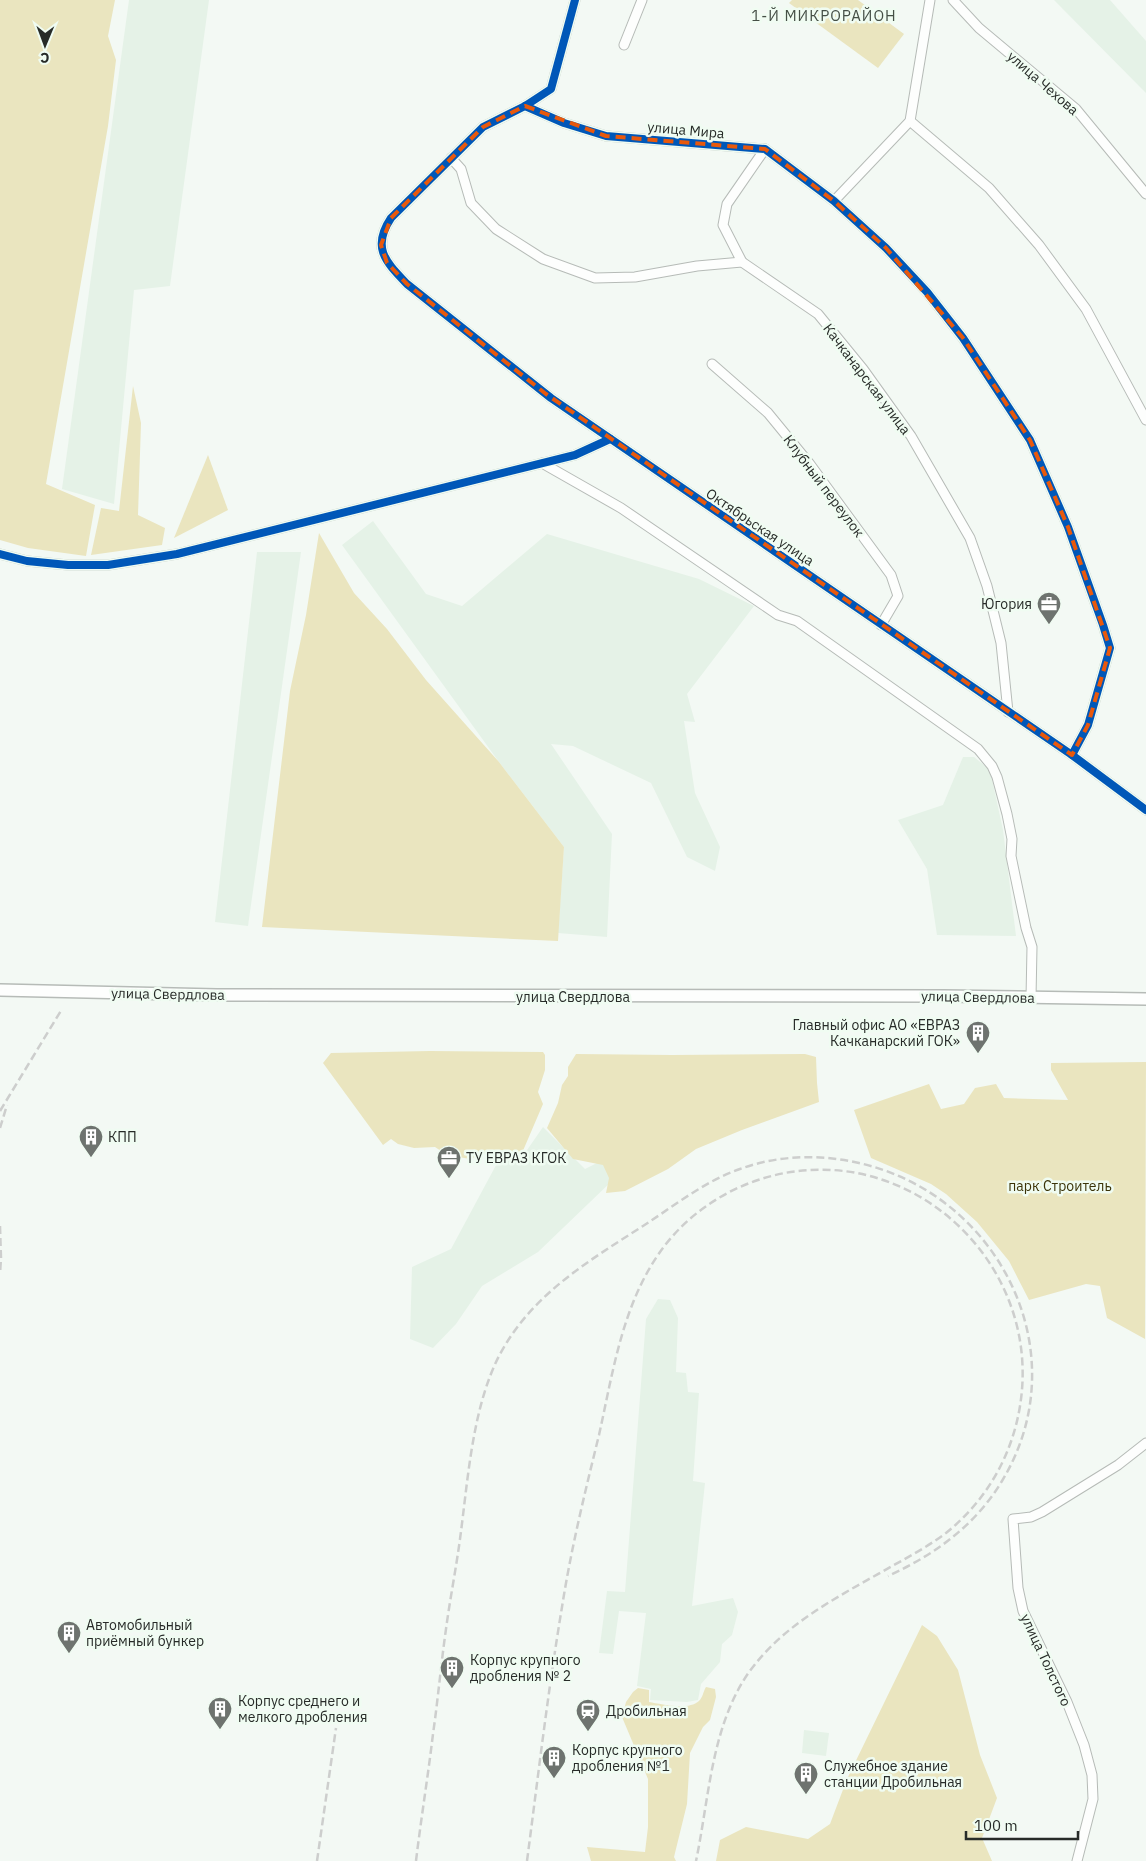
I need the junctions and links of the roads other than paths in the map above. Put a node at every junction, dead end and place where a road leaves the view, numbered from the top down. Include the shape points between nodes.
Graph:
1 (575, 0) edge
2 (642, 0) edge
3 (930, 0) edge
4 (954, 0) edge
5 (624, 45) dead end
6 (525, 106) junction
7 (910, 121) junction
8 (765, 149) junction
9 (451, 158) junction
10 (1146, 194) edge
11 (834, 200) junction
12 (742, 262) junction
13 (712, 364) dead end
14 (1146, 420) edge
15 (610, 439) junction
16 (542, 463) junction
17 (0, 554) edge
18 (881, 625) junction
19 (1008, 712) junction
20 (1072, 755) junction
21 (1146, 810) edge
22 (0, 990) edge
23 (1032, 998) junction
24 (1146, 999) edge
25 (1146, 1443) edge
26 (1077, 1861) edge

1 - 6 street via 551,89
2 - 5 street
3 - 7 street
4 - 10 street, улица Чехова via 978,28 1076,109
6 - 8 street, улица Мира via 606,136
6 - 9 street via 483,127
7 - 11 street
7 - 14 street via 989,188 1039,245 1086,309
8 - 11 street
8 - 12 street via 727,204 723,224
9 - 12 street via 462,169 471,203 496,229 543,259 595,278 635,277
9 - 15 street, Октябрьская улица via 384,227 381,245 387,263 407,284 552,398
11 - 20 street via 886,248 927,292 963,338 1030,440 1068,527 1110,648 1088,725
12 - 19 street, Качканарская улица via 818,314 911,436 970,538 987,586 1002,643
13 - 18 street, Клубный переулок via 768,413 891,575 898,596
15 - 16 street via 575,456
15 - 18 street, Октябрьская улица
16 - 17 street via 178,554 108,565 68,565
16 - 23 street via 621,508 778,615 797,621 978,748 997,777 1007,814 1012,839 1011,856 1032,947
18 - 19 street, Октябрьская улица
19 - 20 street, Октябрьская улица
20 - 21 street, Октябрьская улица
22 - 23 main road, улица Свердлова via 217,995
23 - 24 main road, улица Свердлова
25 - 26 street, улица Толстого via 1118,1465 1042,1512 1014,1519 1018,1588 1023,1611 1067,1702 1092,1775 1093,1799

